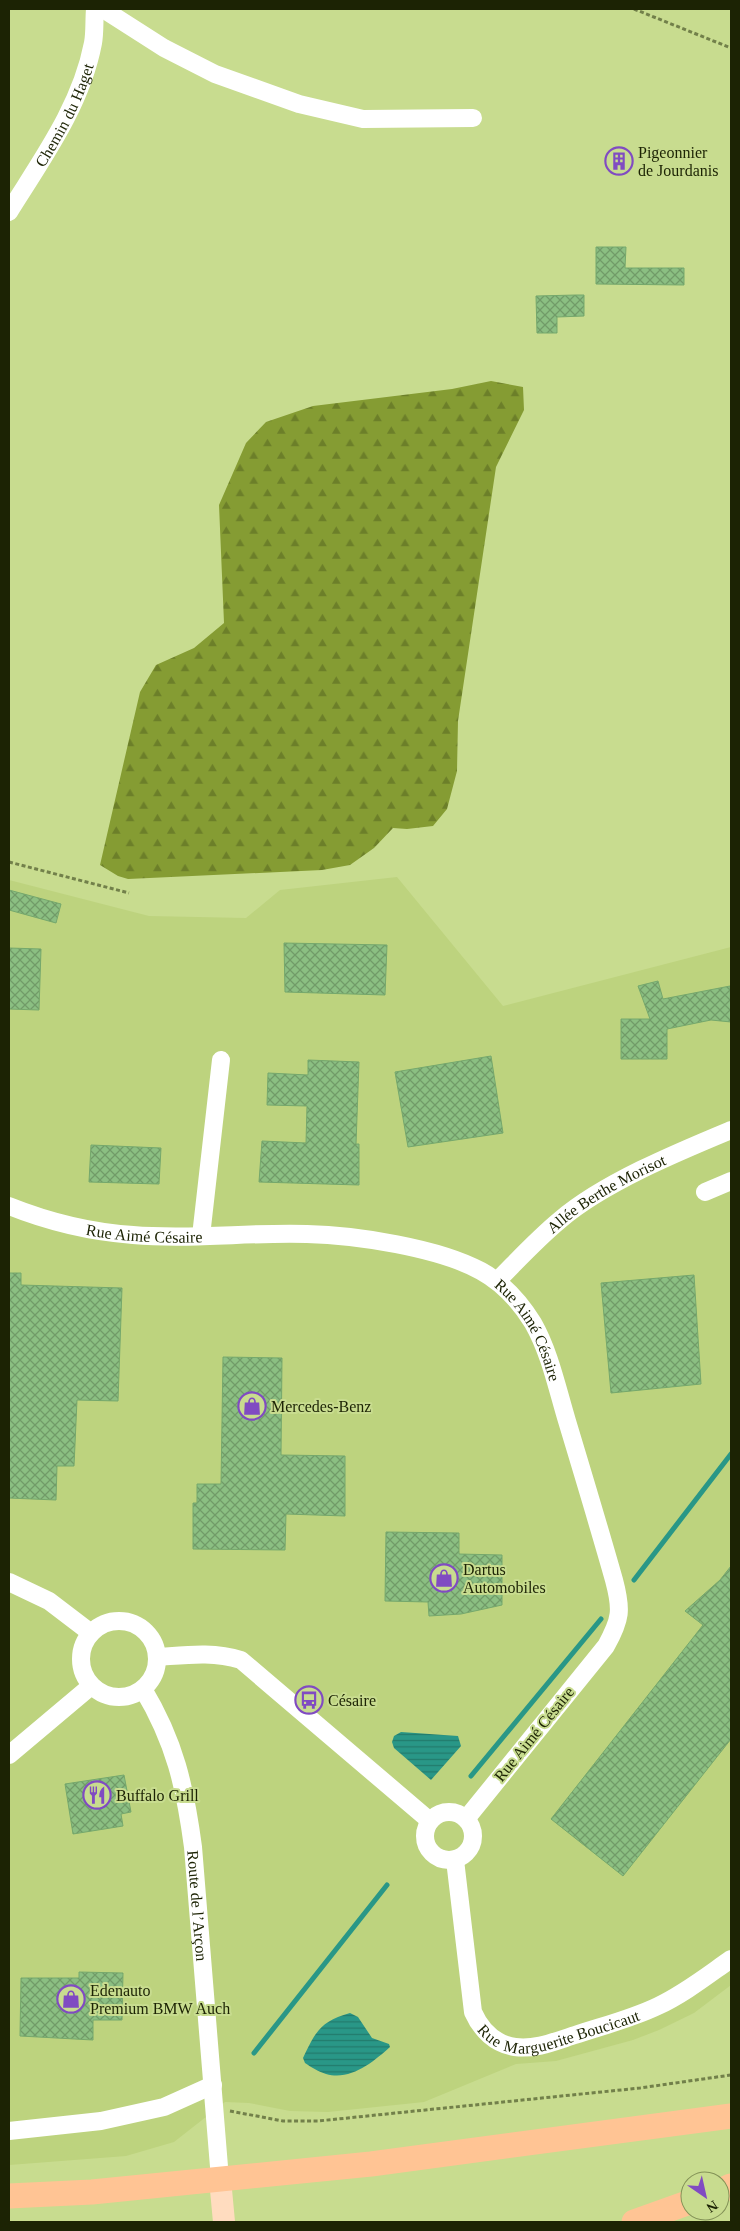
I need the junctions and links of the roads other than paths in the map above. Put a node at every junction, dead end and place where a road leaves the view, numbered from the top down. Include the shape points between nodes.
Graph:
1 (95, 9) edge
2 (103, 9) edge
3 (473, 118) dead end
4 (9, 212) edge
5 (221, 1060) dead end
6 (731, 1130) edge
7 (731, 1181) edge
8 (705, 1192) dead end
9 (9, 1206) edge
10 (201, 1236) junction
11 (497, 1281) junction
12 (9, 1582) edge
13 (91, 1633) junction
14 (158, 1657) junction
15 (91, 1686) junction
16 (144, 1689) junction
17 (9, 1755) edge
18 (466, 1818) junction
19 (430, 1821) junction
20 (455, 1860) junction
21 (731, 1959) edge
22 (213, 2085) junction
23 (731, 2116) edge
24 (9, 2131) edge
25 (220, 2179) junction
26 (9, 2196) edge
27 (680, 2206) edge
28 (224, 2222) edge
29 (634, 2222) edge

1 - 4 street, Chemin du Haget via 93,43 79,92 54,140
2 - 3 street via 164,48 215,74 299,104 363,119
5 - 10 street
6 - 11 street, Allée Berthe Morisot via 598,1193 560,1220
7 - 8 street
9 - 10 street, Rue Aimé Césaire via 100,1232
10 - 11 street, Rue Aimé Césaire via 308,1234 379,1242 414,1248 464,1263
11 - 18 street, Rue Aimé Césaire via 522,1307 547,1355 618,1594 619,1616 606,1646
12 - 13 street via 49,1601
13 - 14 street via 106,1623 132,1623 153,1640
13 - 15 street via 81,1655 82,1672
14 - 16 street via 154,1675
14 - 19 street via 208,1654 241,1660
15 - 16 street via 117,1698
15 - 17 street
16 - 22 street, Route de l’Arçon via 165,1728 187,1802 194,1847
18 - 19 street via 448,1812
18 - 20 street via 473,1834 472,1842
19 - 20 street via 425,1830 428,1849 435,1856
20 - 21 street, Rue Marguerite Boucicaut via 473,2012 482,2028 506,2045 532,2047 635,2015 672,1998
22 - 24 street via 164,2107 110,2119
22 - 25 street, Route de l’Arçon
23 - 25 highway via 371,2164
25 - 26 highway via 92,2192
25 - 28 main road, Route de l’Arçon
27 - 29 highway

